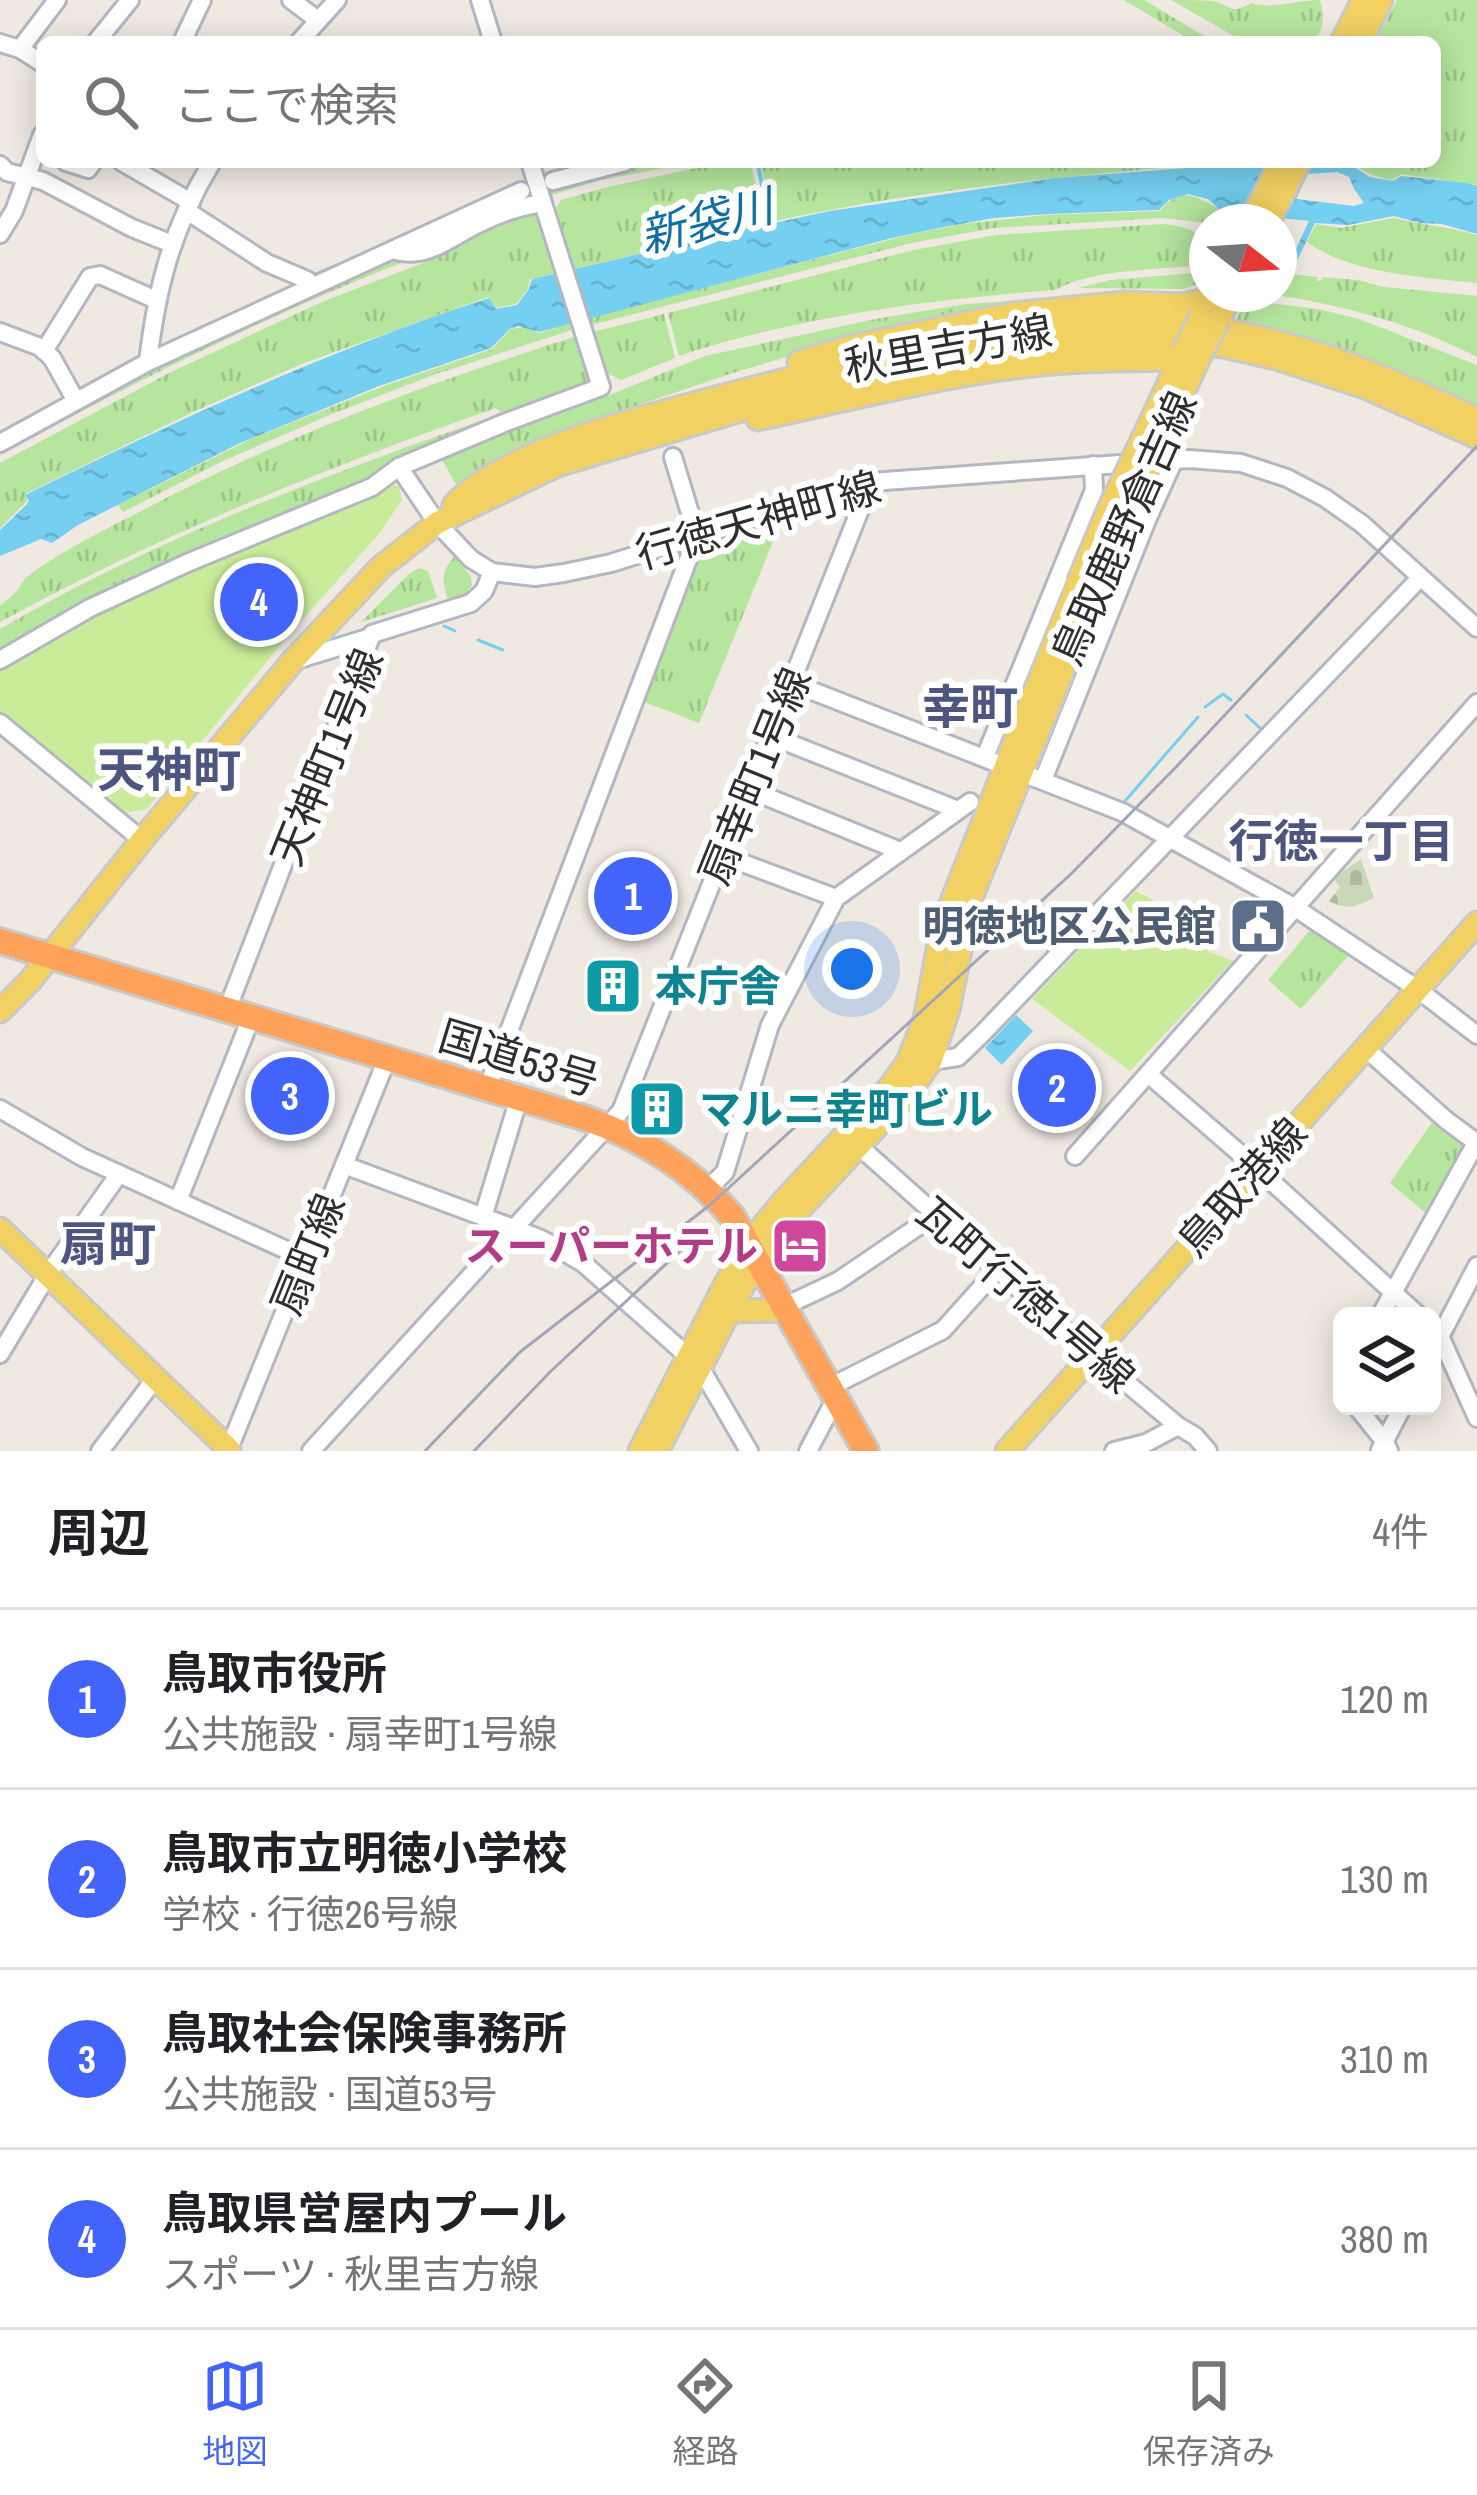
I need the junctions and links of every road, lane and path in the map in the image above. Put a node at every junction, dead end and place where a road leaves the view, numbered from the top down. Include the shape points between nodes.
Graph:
1 (57, 0) edge
2 (130, 0) edge
3 (202, 0) edge
4 (291, 0) edge
5 (337, 0) edge
6 (480, 0) edge
7 (1363, 0) edge
8 (1381, 0) edge
9 (318, 20) junction
10 (101, 36) edge
11 (185, 36) edge
12 (304, 36) edge
13 (491, 36) edge
14 (1345, 36) edge
15 (1363, 36) edge
16 (0, 43) edge
17 (20, 50) junction
18 (36, 59) edge
19 (36, 157) edge
20 (0, 165) edge
21 (144, 168) edge
22 (209, 168) edge
23 (532, 168) edge
24 (602, 168) edge
25 (1278, 168) edge
26 (1296, 168) edge
27 (27, 178) junction
28 (553, 181) dead end
29 (521, 191) dead end
30 (1259, 204) edge
31 (1277, 204) edge
32 (189, 206) junction
33 (545, 210) junction
34 (0, 234) edge
35 (172, 244) junction
36 (395, 250) junction
37 (312, 285) junction
38 (156, 300) junction
39 (1189, 306) edge
40 (1213, 312) edge
41 (0, 332) edge
42 (44, 351) junction
43 (1188, 355) junction
44 (148, 362) junction
45 (76, 401) junction
46 (1477, 419) edge
47 (612, 426) junction
48 (1477, 437) edge
49 (0, 443) edge
50 (584, 456) junction
51 (673, 457) dead end
52 (1174, 460) junction
53 (1094, 465) junction
54 (399, 467) junction
55 (871, 482) junction
56 (437, 523) junction
57 (697, 536) junction
58 (492, 572) junction
59 (1420, 578) junction
60 (1477, 628) edge
61 (371, 637) junction
62 (0, 660) edge
63 (293, 661) junction
64 (792, 683) junction
65 (1477, 703) edge
66 (0, 723) edge
67 (771, 736) junction
68 (1014, 769) junction
69 (750, 790) junction
70 (1170, 837) junction
71 (142, 840) junction
72 (900, 851) junction
73 (724, 856) junction
74 (836, 898) junction
75 (1294, 907) junction
76 (1477, 923) edge
77 (0, 940) edge
78 (51, 956) junction
79 (1417, 988) junction
80 (0, 1011) edge
81 (239, 1014) junction
82 (1477, 1035) edge
83 (1365, 1048) junction
84 (387, 1059) junction
85 (931, 1061) junction
86 (1148, 1074) junction
87 (487, 1089) junction
88 (519, 1098) junction
89 (0, 1109) edge
90 (608, 1126) junction
91 (853, 1141) junction
92 (1477, 1143) edge
93 (1076, 1156) dead end
94 (344, 1165) junction
95 (1259, 1170) junction
96 (119, 1174) junction
97 (708, 1189) junction
98 (178, 1201) junction
99 (934, 1215) junction
100 (483, 1216) junction
101 (516, 1228) junction
102 (0, 1229) edge
103 (754, 1252) junction
104 (306, 1259) junction
105 (1477, 1266) edge
106 (997, 1270) junction
107 (48, 1274) junction
108 (1393, 1292) junction
109 (1385, 1307) edge
110 (1409, 1307) edge
111 (786, 1308) junction
112 (729, 1311) junction
113 (1441, 1329) edge
114 (1441, 1350) edge
115 (0, 1354) edge
116 (1092, 1354) junction
117 (694, 1362) junction
118 (155, 1379) junction
119 (833, 1393) junction
120 (1362, 1415) edge
121 (1399, 1415) edge
122 (1477, 1418) edge
123 (1178, 1426) junction
124 (223, 1447) edge
125 (321, 1448) edge
126 (1384, 1448) edge
127 (100, 1451) edge
128 (640, 1451) edge
129 (657, 1451) edge
130 (749, 1451) edge
131 (808, 1451) edge
132 (866, 1451) edge
133 (1007, 1451) edge
134 (1114, 1451) edge
135 (1208, 1451) edge

1 - 17 street
2 - 10 street
3 - 11 street
4 - 9 street
5 - 9 street
6 - 13 street
7 - 14 main road
8 - 15 main road
9 - 12 street
16 - 17 street
17 - 18 street
19 - 27 street
20 - 27 street
21 - 32 street
22 - 32 street
23 - 33 street
24 - 28 street
25 - 30 main road
26 - 31 main road
27 - 34 street
27 - 35 street
29 - 36 street
32 - 35 street
32 - 37 street
33 - 36 street via 526,205 436,248
33 - 54 street via 601,387
35 - 38 street
36 - 37 street
37 - 44 street
38 - 42 street via 100,274 90,277
38 - 44 street
39 - 47 main road via 1012,314 850,347 681,395
40 - 43 main road, 鳥取鹿野倉吉線, bridge
41 - 42 street
42 - 45 street
43 - 50 main road via 955,376
43 - 68 main road, 鳥取鹿野倉吉線, bridge
44 - 45 street
45 - 49 street
46 - 47 main road, 秋里吉方線 via 1281,342 1194,326 1114,323 893,354
47 - 56 main road, 秋里吉方線 via 490,477
48 - 50 main road, 秋里吉方線 via 1287,361 1224,346 1136,340 940,362
50 - 56 main road, 秋里吉方線
51 - 57 street
52 - 53 street, 行徳天神町線
52 - 59 street, 行徳天神町線 via 1240,464 1287,478 1362,524
52 - 68 street
53 - 55 street, 行徳天神町線
53 - 68 street via 1094,490 1023,658
54 - 56 street
54 - 62 street via 372,487 89,608
55 - 57 street, 行徳天神町線
55 - 64 street, 扇幸町1号線
56 - 58 street
56 - 63 main road, 秋里吉方線 via 381,567
57 - 58 street, 行徳天神町線 via 564,573
57 - 87 street
58 - 61 street, 天神町1号線 via 471,603
59 - 60 street, 行徳天神町線
59 - 70 street
61 - 63 street
61 - 81 street, 天神町1号線
63 - 71 main road, 秋里吉方線
64 - 67 street, 扇幸町1号線
64 - 68 street
65 - 75 street
66 - 71 street
67 - 69 street, 扇幸町1号線
67 - 72 street via 964,806
68 - 70 street
68 - 85 main road, 鳥取鹿野倉吉線 via 971,898
68 - 91 main road, 鳥取鹿野倉吉線 via 951,904 911,1056
69 - 72 street
69 - 73 street, 扇幸町1号線
70 - 75 street
70 - 85 street via 958,1057
71 - 78 main road, 秋里吉方線
72 - 74 street
73 - 74 street
73 - 90 street, 扇幸町1号線 via 621,1111
74 - 97 street via 770,1024 725,1172
75 - 79 street
75 - 86 street
76 - 79 main road, 鳥取港線
77 - 78 highway, 国道53号
78 - 80 main road, 秋里吉方線
78 - 81 highway, 国道53号
79 - 82 street
79 - 83 main road, 鳥取港線
81 - 84 highway, 国道53号
81 - 98 street, 天神町1号線
83 - 92 street
83 - 95 main road, 鳥取港線
84 - 87 highway, 国道53号
84 - 94 street, 扇町線
85 - 91 main road, 鳥取鹿野倉吉線
86 - 93 street
86 - 95 street
87 - 88 highway, 国道53号
88 - 90 highway, 国道53号
88 - 100 street
89 - 96 street
90 - 97 highway, 国道53号
90 - 101 street, 扇幸町1号線
91 - 99 street, 瓦町行徳1号線
91 - 103 main road, 鳥取鹿野倉吉線
92 - 108 street
94 - 100 street
94 - 104 street, 扇町線
95 - 108 street
95 - 116 main road, 鳥取港線
96 - 98 street
96 - 107 street
97 - 103 highway, 国道53号
98 - 104 street
99 - 106 street, 瓦町行徳1号線
99 - 111 street
100 - 101 street
101 - 117 street via 583,1263
101 - 125 street, 扇幸町1号線
102 - 107 main road
103 - 111 highway, 国道53号
103 - 112 main road
103 - 117 main road
104 - 124 street, 扇町線
105 - 113 street
106 - 116 street, 瓦町行徳1号線
106 - 119 street via 943,1330
107 - 115 street
107 - 118 main road
108 - 109 street
108 - 110 street
111 - 112 main road
111 - 119 highway, 国道53号
112 - 117 main road
114 - 122 street
116 - 123 street, 瓦町行徳1号線
116 - 133 main road, 鳥取港線
117 - 128 main road
117 - 129 main road
117 - 130 street
118 - 124 main road
118 - 127 street
119 - 131 street
119 - 132 highway, 国道53号
120 - 126 street
121 - 126 street
123 - 134 street
123 - 135 street, 瓦町行徳1号線

